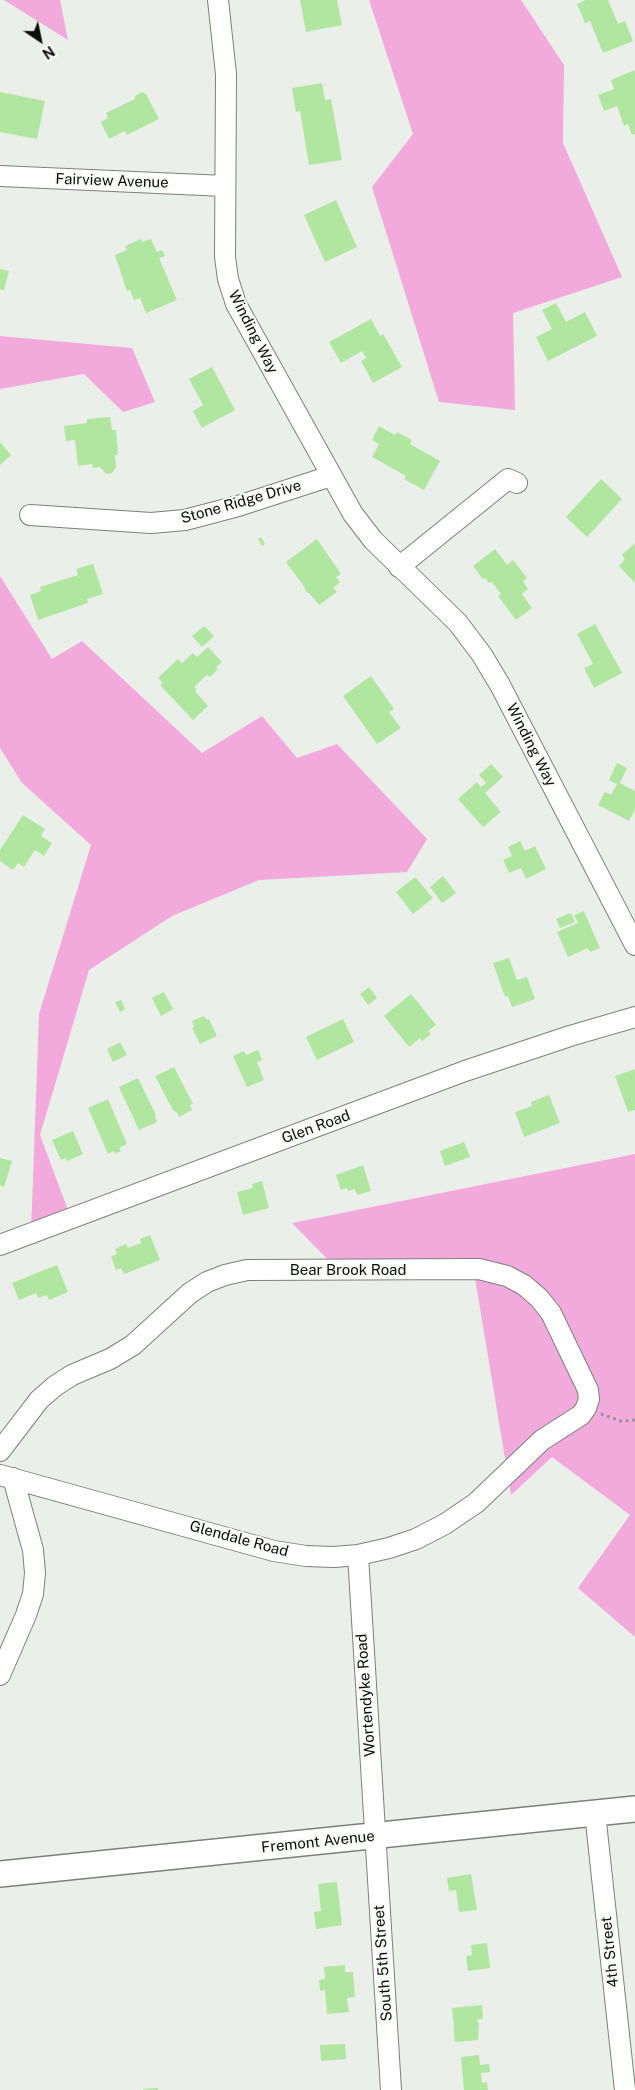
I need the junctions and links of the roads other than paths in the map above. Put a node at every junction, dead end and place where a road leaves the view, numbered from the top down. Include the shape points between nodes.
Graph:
1 (218, 0) edge
2 (0, 176) edge
3 (225, 186) junction
4 (331, 476) junction
5 (517, 484) dead end
6 (30, 515) dead end
7 (399, 567) junction
8 (635, 945) edge
9 (635, 1017) edge
10 (0, 1245) edge
11 (0, 1451) edge
12 (516, 1465) joint
13 (6, 1476) edge
14 (358, 1555) junction
15 (0, 1675) edge
16 (635, 1809) edge
17 (595, 1813) junction
18 (375, 1836) junction
19 (0, 1874) edge
20 (391, 2090) edge
21 (625, 2090) edge

1 - 3 street, Winding Way via 226,74
2 - 3 street, Fairview Avenue
3 - 4 street, Winding Way via 225,257 236,304
4 - 6 street, Stone Ridge Drive via 185,520 152,523
4 - 7 street, Winding Way via 373,540
5 - 7 street via 508,480
7 - 8 street, Winding Way via 458,622 482,655
9 - 10 street, Glen Road via 465,1071
11 - 12 street, Bear Brook Road via 39,1400 54,1386 133,1345 190,1293 225,1275 247,1270 479,1269 507,1276 532,1292 551,1313 588,1390 589,1399 581,1415 542,1440
12 - 14 street, Glendale Road via 476,1503 446,1524 416,1539
13 - 14 street, Glendale Road via 274,1551 306,1556
13 - 15 street via 33,1550 35,1573 26,1615
14 - 18 street, Wortendyke Road
16 - 17 street, Fremont Avenue
17 - 18 street, Fremont Avenue
17 - 21 street, 4th Street
18 - 19 street, Fremont Avenue
18 - 20 street, South 5th Street

